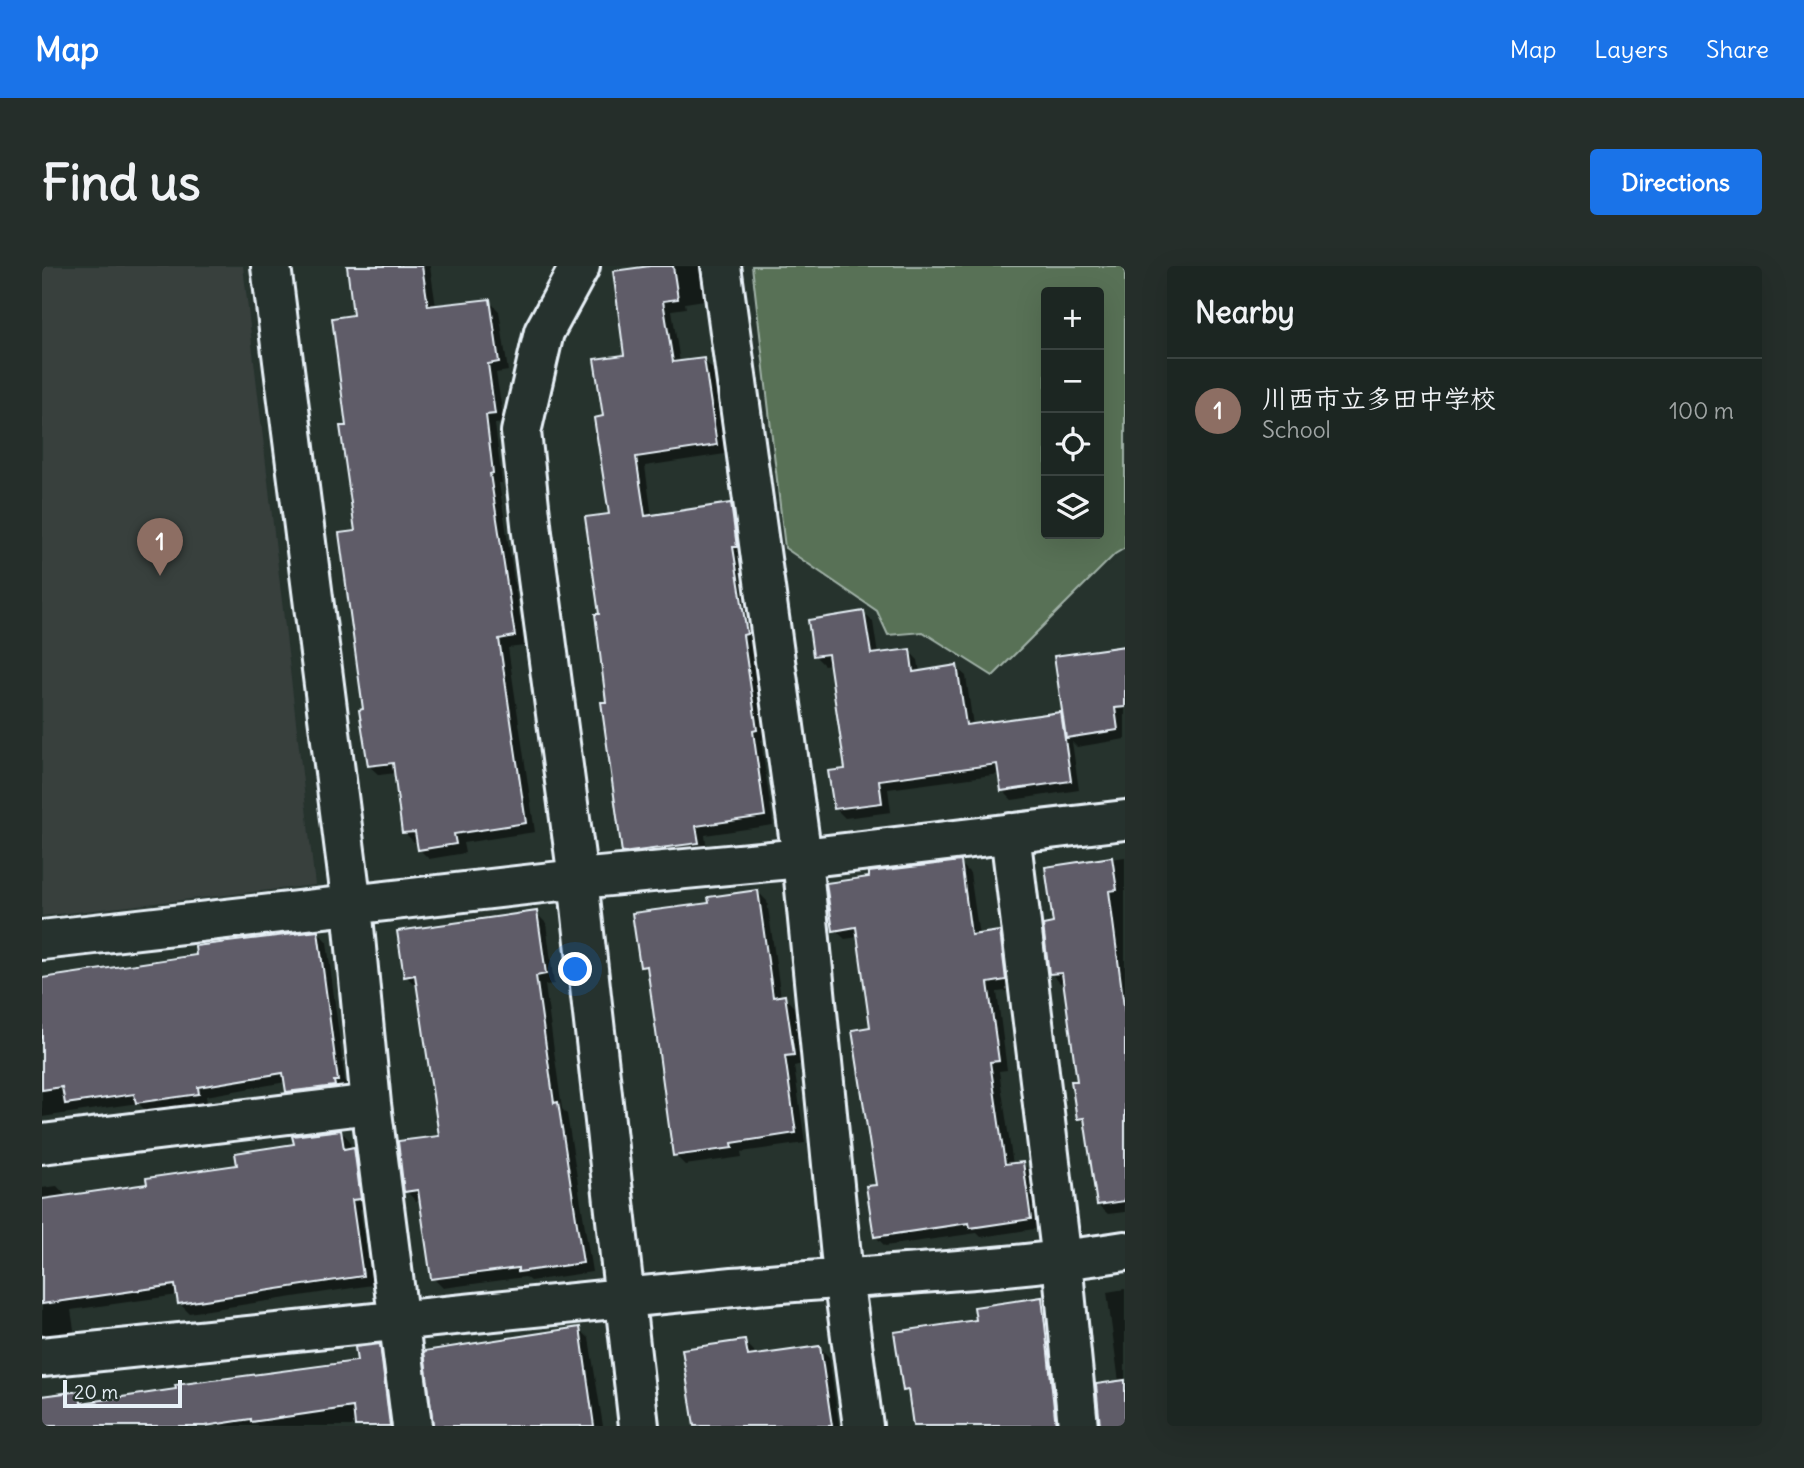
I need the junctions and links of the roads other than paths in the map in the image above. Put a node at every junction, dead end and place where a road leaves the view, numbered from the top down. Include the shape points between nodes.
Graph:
1 (271, 266) edge
2 (580, 266) edge
3 (721, 266) edge
4 (1125, 820) edge
5 (1010, 833) junction
6 (802, 859) junction
7 (578, 879) junction
8 (352, 906) junction
9 (42, 940) edge
10 (371, 1104) junction
11 (42, 1144) edge
12 (1125, 1251) edge
13 (1062, 1261) junction
14 (843, 1277) junction
15 (624, 1297) junction
16 (400, 1321) junction
17 (42, 1357) edge
18 (412, 1426) edge
19 (639, 1426) edge
20 (863, 1426) edge
21 (1078, 1426) edge

1 - 8 street
2 - 7 street via 544,332 521,432
3 - 6 street
4 - 5 street
5 - 6 street
5 - 13 street
6 - 7 street
6 - 14 street
7 - 8 street
7 - 15 street
8 - 9 street
8 - 10 street
10 - 11 street
10 - 16 street
12 - 13 street
13 - 14 street
13 - 21 street
14 - 15 street
14 - 20 street
15 - 16 street
15 - 19 street
16 - 17 street
16 - 18 street

